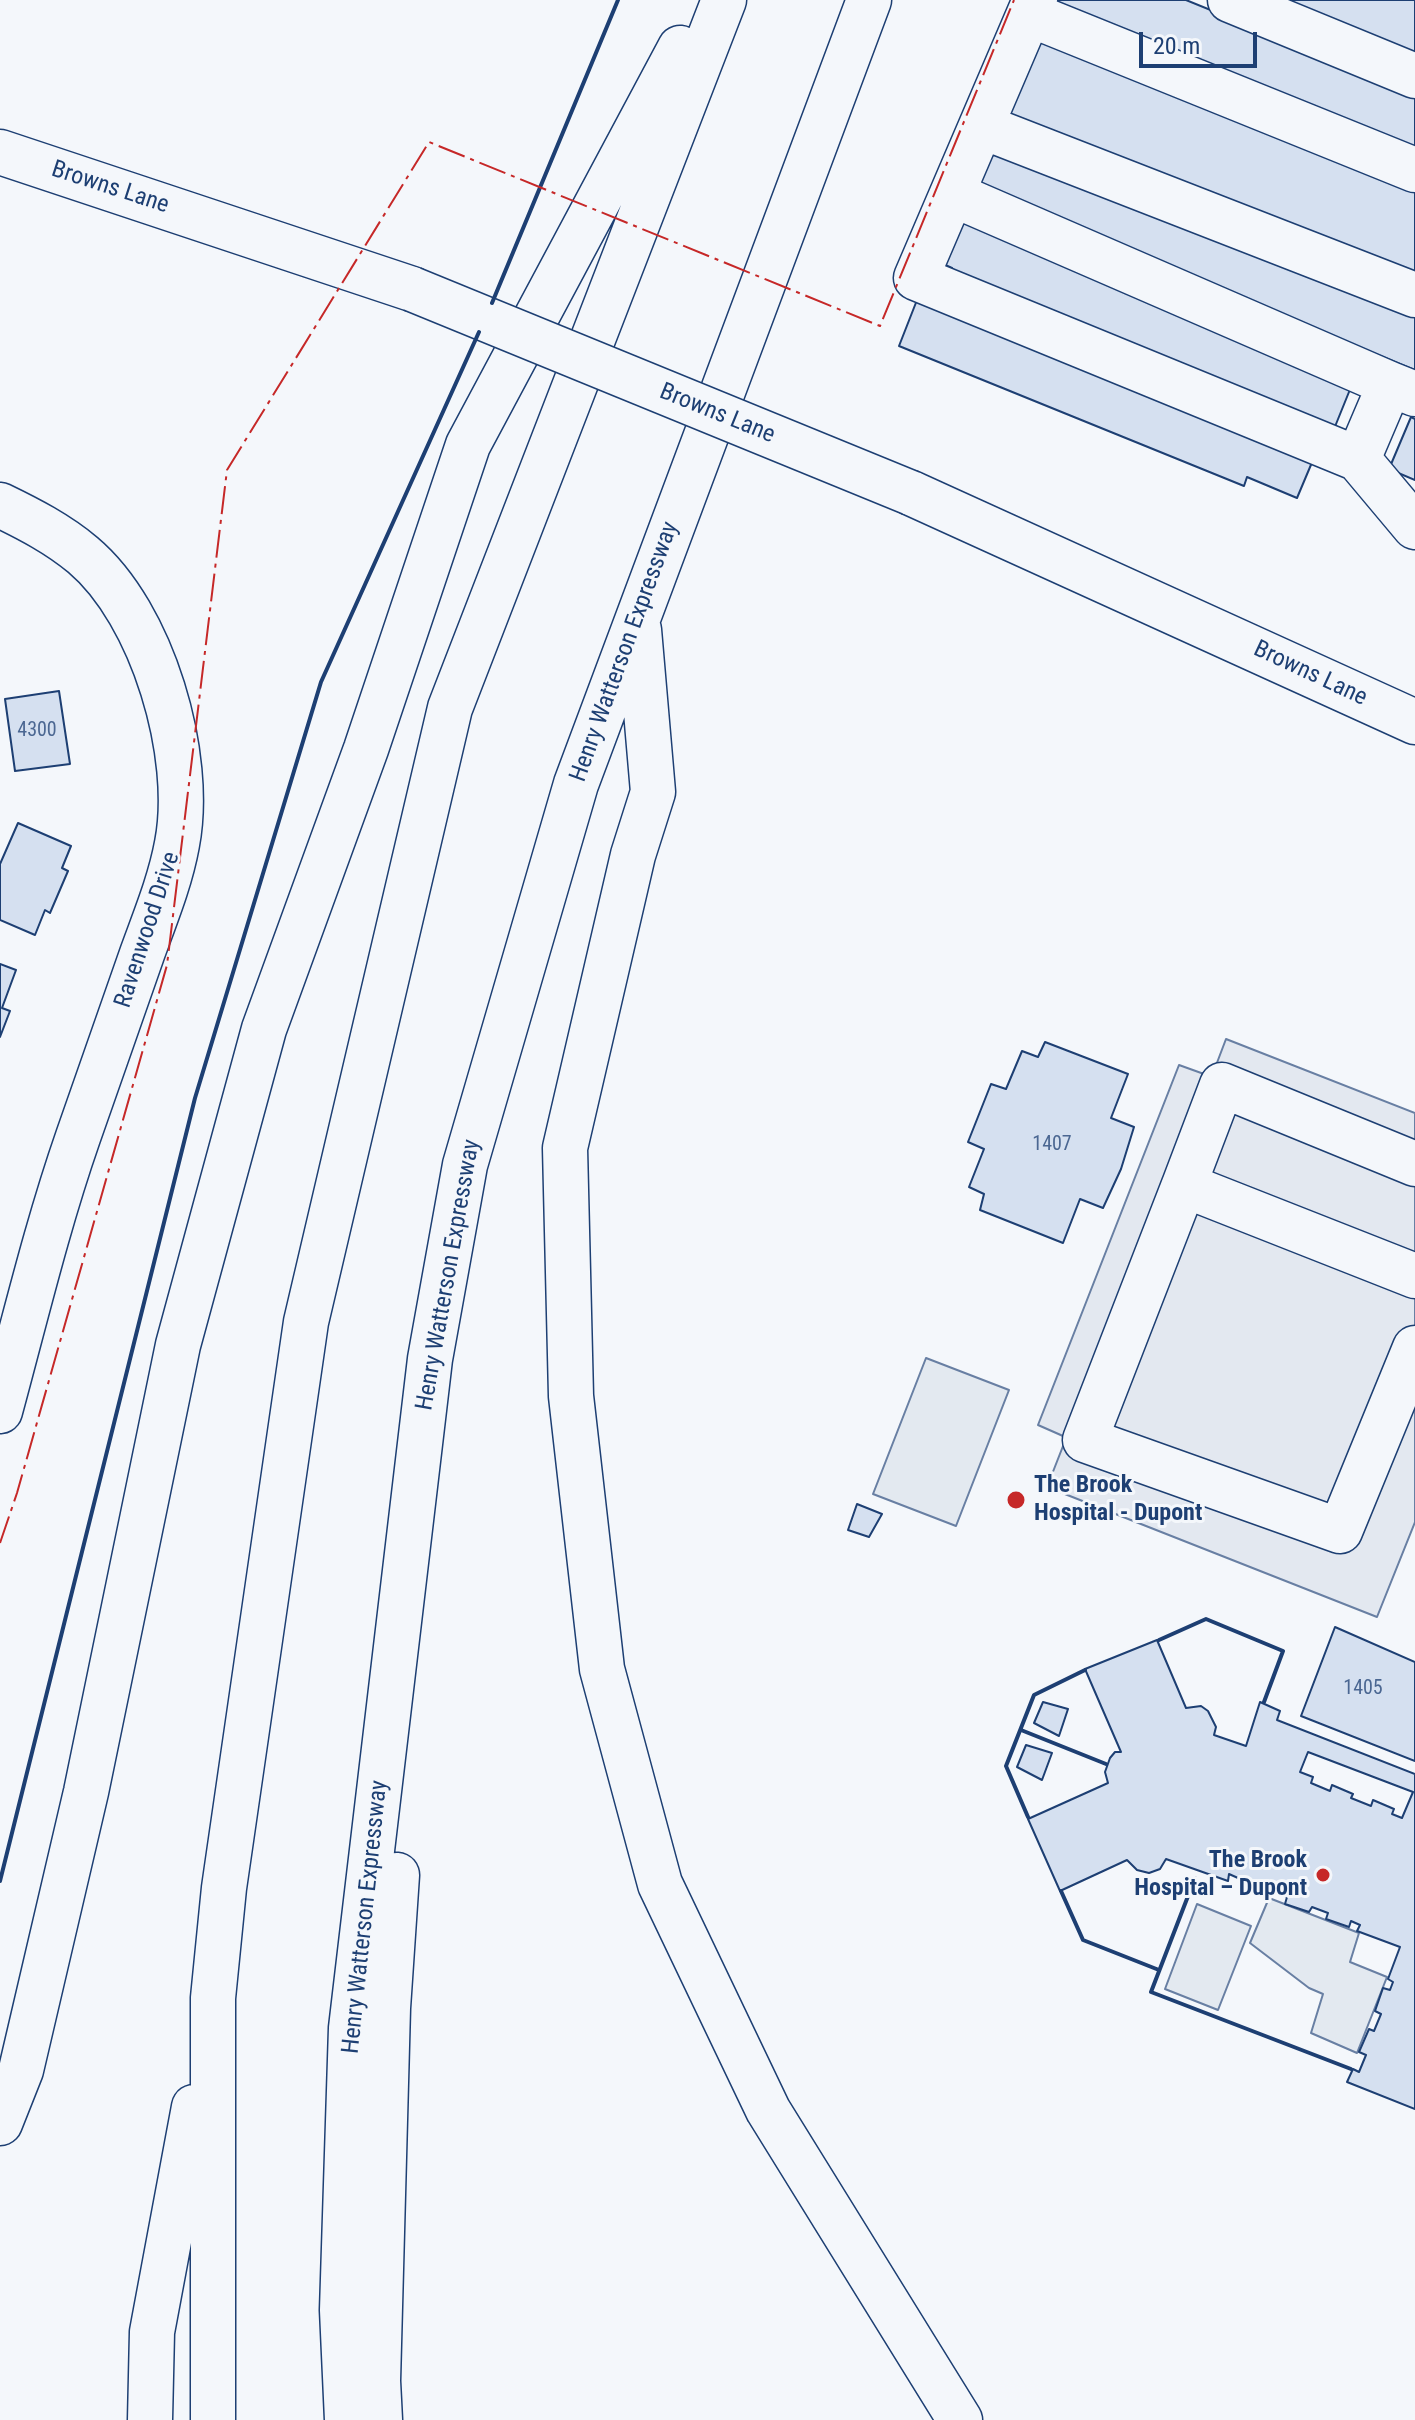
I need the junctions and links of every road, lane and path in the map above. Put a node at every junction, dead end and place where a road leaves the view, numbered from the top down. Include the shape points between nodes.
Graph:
1 (705, 0) edge
2 (724, 0) edge
3 (869, 0) edge
4 (1230, 0) edge
5 (1032, 7) edge
6 (1415, 76) edge
7 (981, 126) junction
8 (0, 152) edge
9 (1415, 170) edge
10 (952, 194) junction
11 (1415, 295) edge
12 (1403, 389) edge
13 (1358, 459) junction
14 (0, 505) edge
15 (1415, 527) edge
16 (638, 619) junction
17 (1415, 722) edge
18 (1415, 1164) edge
19 (1184, 1185) junction
20 (1415, 1276) edge
21 (1415, 1348) edge
22 (430, 1359) junction
23 (0, 1411) edge
24 (213, 1998) junction
25 (0, 2123) edge
26 (150, 2420) edge
27 (213, 2420) edge
28 (347, 2420) edge
29 (380, 2420) edge
30 (960, 2420) edge

1 - 25 main road via 468,445 264,1029 178,1345 86,1792 21,2070
2 - 24 main road via 450,708 306,1322 224,1888
3 - 16 main road, Henry Watterson Expressway
4 - 6 main road
5 - 7 main road
5 - 9 main road
7 - 10 main road
7 - 11 main road
8 - 17 main road, Browns Lane, bridge via 412,289 911,493
10 - 12 main road
10 - 13 main road via 916,278
12 - 13 main road
13 - 15 main road
14 - 23 main road, Ravenwood Drive via 84,556 121,598 140,630 170,718 179,815 163,895 76,1141
16 - 22 main road, Henry Watterson Expressway via 576,784 465,1165
16 - 30 main road via 653,792 633,855 565,1148 571,1396 602,1669 660,1884 768,2110
18 - 19 main road via 1222,1085
19 - 20 main road
19 - 21 main road via 1085,1440 1340,1531
22 - 28 main road, Henry Watterson Expressway via 351,2028 342,2310
22 - 29 main road via 388,2008
24 - 26 main road via 152,2332
24 - 27 main road

